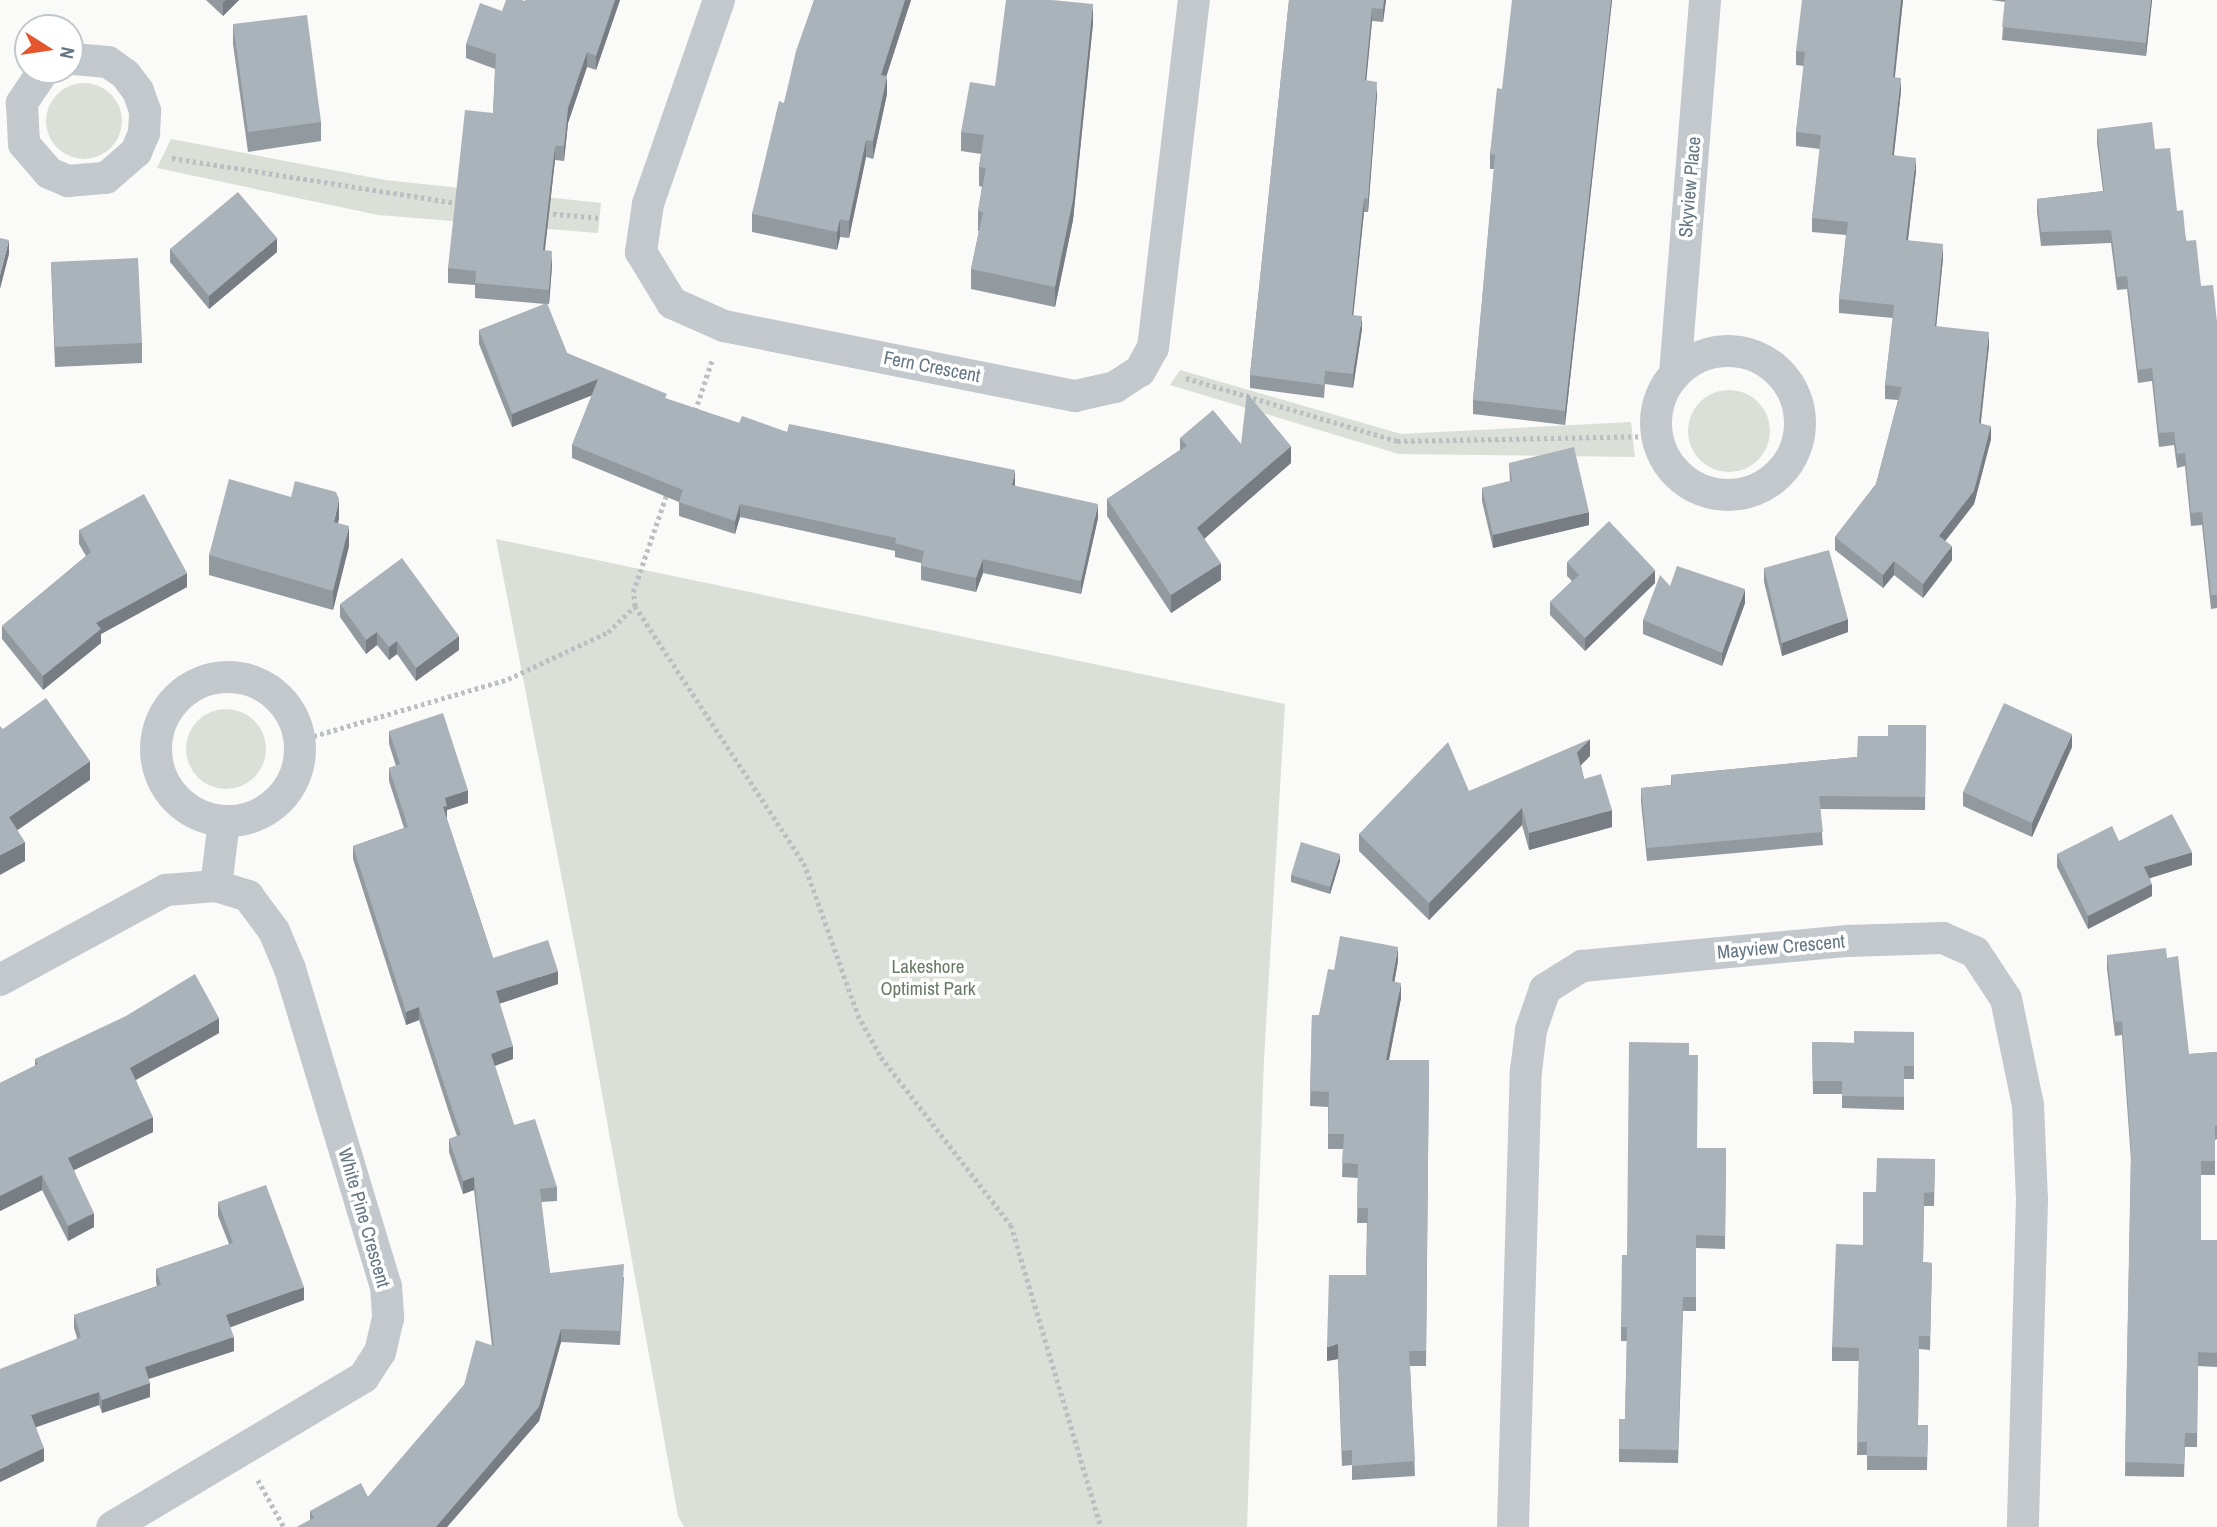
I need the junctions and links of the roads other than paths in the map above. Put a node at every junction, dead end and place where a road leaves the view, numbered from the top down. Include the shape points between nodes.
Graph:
1 (719, 0) edge
2 (1194, 0) edge
3 (1705, 0) edge
4 (84, 60) edge
5 (35, 84) edge
6 (10, 125) edge
7 (1675, 374) junction
8 (224, 822) junction
9 (216, 886) junction
10 (0, 980) edge
11 (112, 1527) edge
12 (1513, 1527) edge
13 (2023, 1527) edge

1 - 2 street, Fern Crescent via 648,204 641,252 673,303 724,326 1075,396 1115,387 1140,371 1153,348
3 - 7 street, Skyview Place
4 - 6 street via 108,62 138,91 144,132 136,152 106,178 68,181 34,160
5 - 6 street
7 - 7 street, Skyview Place via 1661,396 1657,436 1665,459 1681,479 1699,490 1724,496 1757,490 1777,477 1792,456 1800,425 1797,400 1771,365 1749,354 1722,351 1698,357
8 - 8 street via 201,817 181,805 165,787 155,741 175,698 193,684 216,676 262,684 281,698 294,718 300,740 293,781 281,799 265,812
8 - 9 street
9 - 10 street, White Pine Crescent via 166,890
9 - 11 street, White Pine Crescent via 248,896 274,931 290,969 386,1286 388,1318 380,1352 365,1377
12 - 13 street, Mayview Crescent via 1526,1071 1531,1030 1545,989 1582,966 1848,941 1943,938 1975,952 2006,999 2028,1105 2032,1199

